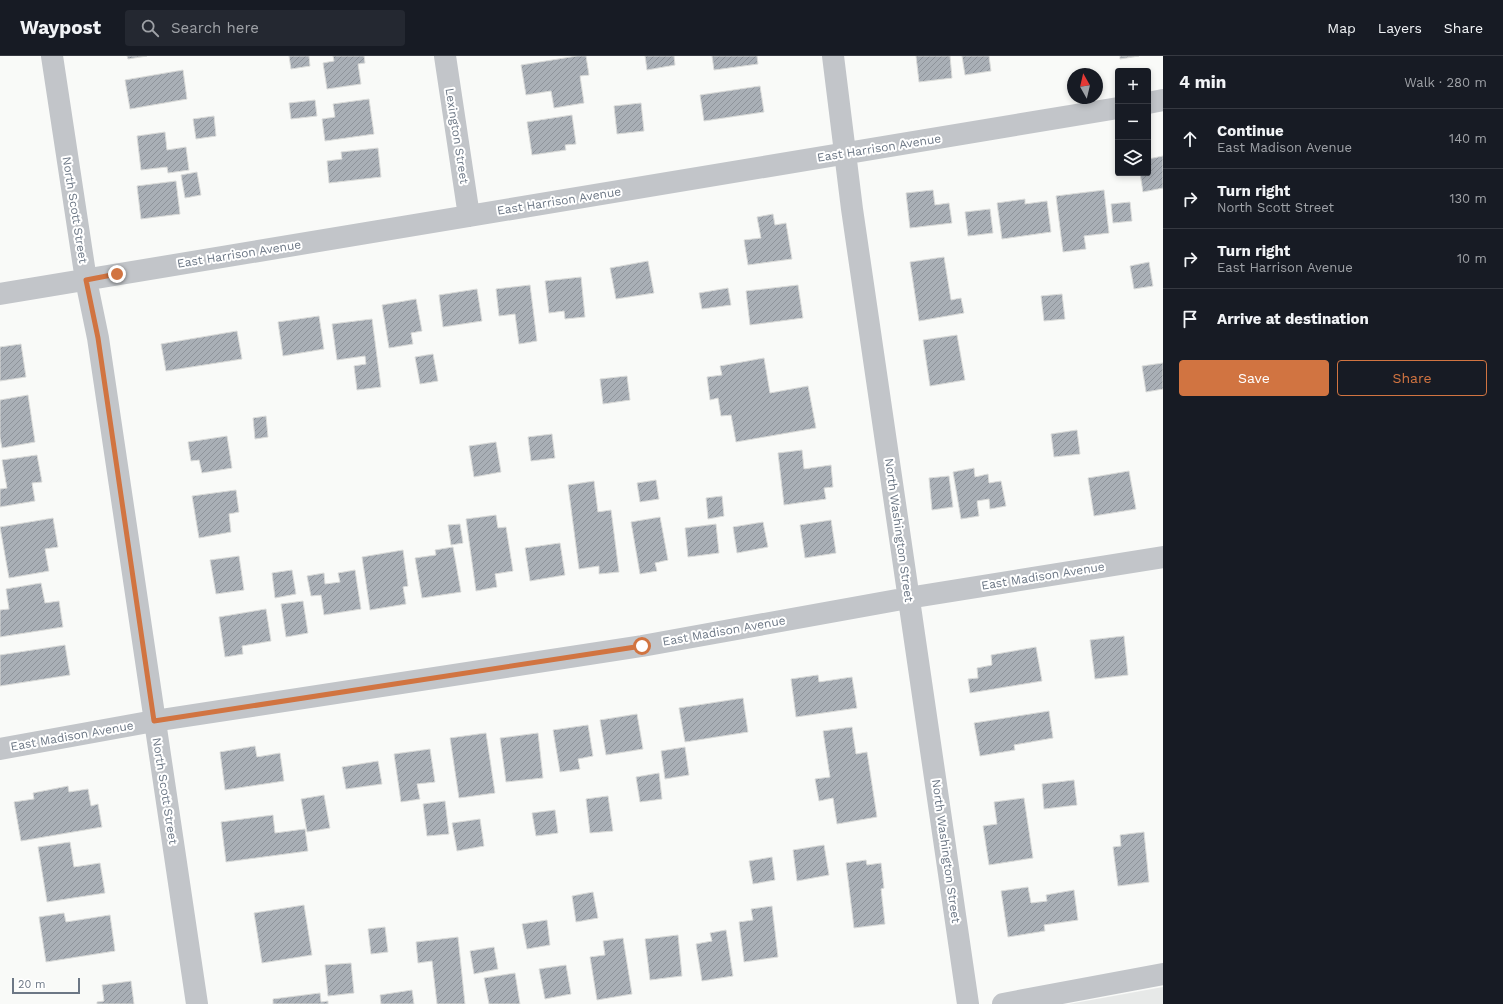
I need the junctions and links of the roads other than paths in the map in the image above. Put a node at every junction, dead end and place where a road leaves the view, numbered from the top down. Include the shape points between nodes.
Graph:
1 (52, 56) edge
2 (445, 56) edge
3 (833, 56) edge
4 (1163, 100) edge
5 (1151, 102) edge
6 (1115, 108) edge
7 (846, 153) junction
8 (469, 216) junction
9 (86, 280) junction
10 (0, 294) edge
11 (1163, 557) edge
12 (908, 598) junction
13 (154, 721) junction
14 (0, 749) edge
15 (1163, 974) edge
16 (197, 1004) edge
17 (968, 1004) edge
18 (1003, 1004) edge

1 - 9 street, North Scott Street
2 - 8 street, Lexington Street
3 - 7 street, North Washington Street
4 - 5 street
6 - 7 street, East Harrison Avenue
7 - 8 street, East Harrison Avenue
7 - 12 street, North Washington Street
8 - 9 street, East Harrison Avenue
9 - 10 street, East Harrison Avenue
9 - 13 street, North Scott Street via 98,338
11 - 12 street, East Madison Avenue
12 - 13 street, East Madison Avenue via 642,646
12 - 17 street, North Washington Street
13 - 14 street, East Madison Avenue
13 - 16 street, North Scott Street
15 - 18 street

